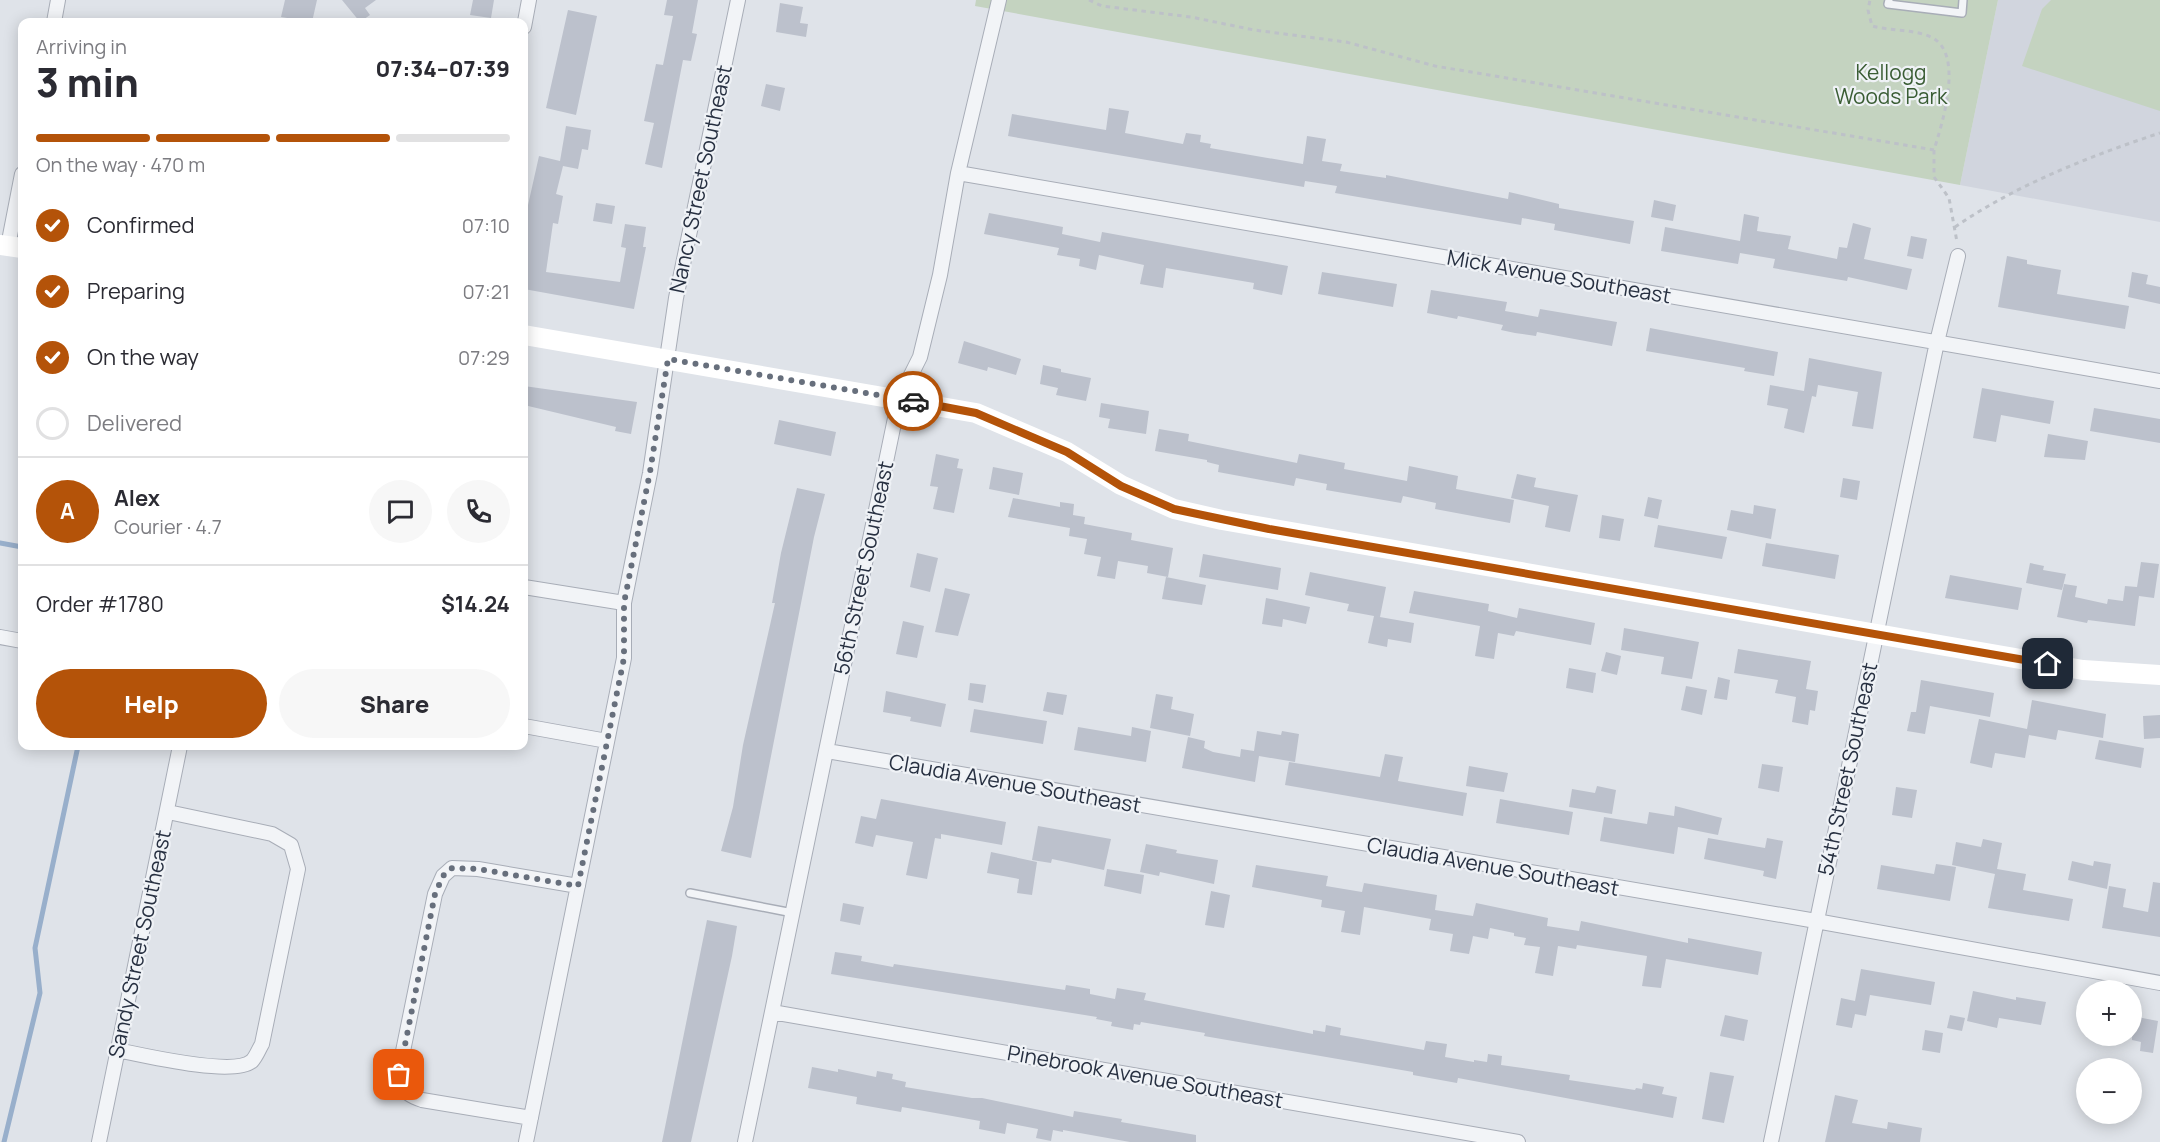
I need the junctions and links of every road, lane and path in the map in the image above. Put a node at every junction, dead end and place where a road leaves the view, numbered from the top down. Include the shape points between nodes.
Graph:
1 (58, 0) edge
2 (529, 0) edge
3 (738, 0) edge
4 (999, 0) edge
5 (1089, 0) edge
6 (1869, 0) edge
7 (1889, 0) edge
8 (1963, 0) edge
9 (55, 18) edge
10 (526, 18) edge
11 (2160, 133) edge
12 (1934, 150) junction
13 (958, 173) junction
14 (18, 198) edge
15 (1955, 227) junction
16 (10, 246) edge
17 (1958, 256) joint
18 (528, 335) edge
19 (1936, 342) junction
20 (668, 359) junction
21 (2160, 381) edge
22 (899, 399) junction
23 (528, 588) edge
24 (624, 603) junction
25 (1877, 632) junction
26 (0, 637) edge
27 (18, 640) edge
28 (2160, 675) edge
29 (528, 727) edge
30 (608, 741) junction
31 (179, 750) edge
32 (827, 751) junction
33 (168, 812) junction
34 (578, 886) junction
35 (690, 893) dead end
36 (793, 913) junction
37 (1816, 921) junction
38 (2160, 983) edge
39 (772, 1011) junction
40 (117, 1050) junction
41 (531, 1118) junction
42 (99, 1142) edge
43 (526, 1142) edge
44 (745, 1142) edge
45 (1518, 1142) edge
46 (1770, 1142) edge

1 - 9 street
2 - 10 street
3 - 20 street, Nancy Street Southeast via 676,297
4 - 13 street, 56th Street Southeast
5 - 12 path via 1102,6 1346,42 1435,66
6 - 12 path via 1872,26 1930,37 1940,43 1950,68 1949,92
7 - 8 lane via 1888,4 1962,13
11 - 15 path via 2032,184 1980,209
12 - 15 path via 1934,177 1949,198
13 - 19 street, Mick Avenue Southeast
13 - 22 street, 56th Street Southeast via 940,275 920,357
14 - 16 street
15 - 17 path
17 - 19 street, 54th Street Southeast
18 - 20 street
19 - 21 street, Mick Avenue Southeast
19 - 25 street, 54th Street Southeast
20 - 22 street
20 - 24 street, Nancy Street Southeast
22 - 25 street via 976,413 1067,452 1121,486 1174,509 1560,580
22 - 32 street, 56th Street Southeast
23 - 24 street
24 - 30 street, Nancy Street Southeast via 624,658
25 - 28 street via 2083,670
25 - 37 street, 54th Street Southeast
26 - 27 street
29 - 30 street
30 - 34 street, Nancy Street Southeast
31 - 33 street, Sandy Street Southeast
32 - 36 street, 56th Street Southeast
32 - 37 street, Claudia Avenue Southeast
33 - 40 street, Sandy Street Southeast
33 - 40 street via 272,834 291,845 298,869 262,1044 252,1061 238,1067 193,1064
34 - 41 street, Nancy Street Southeast
34 - 41 street via 452,868 443,876 435,894 405,1039 399,1075 408,1095
35 - 36 lane
36 - 39 street, 56th Street Southeast
37 - 38 street, Claudia Avenue Southeast
37 - 46 street, 54th Street Southeast
39 - 44 street, 56th Street Southeast
39 - 45 street, Pinebrook Avenue Southeast
40 - 42 street, Sandy Street Southeast
41 - 43 street, Nancy Street Southeast

